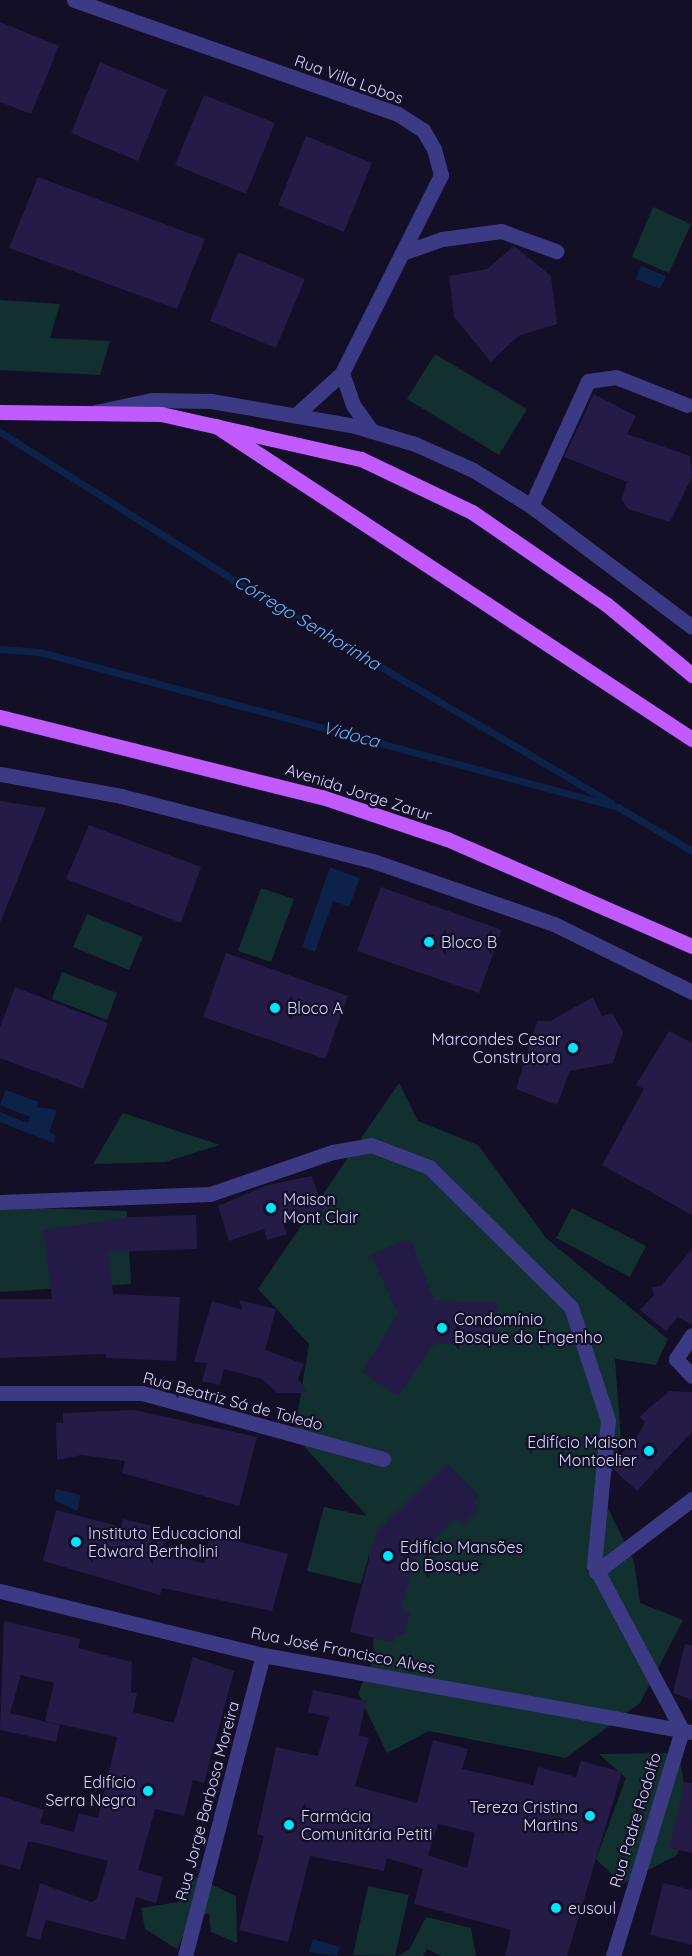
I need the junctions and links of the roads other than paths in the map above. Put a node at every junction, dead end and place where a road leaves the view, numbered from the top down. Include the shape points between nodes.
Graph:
1 (74, 0) edge
2 (556, 251) dead end
3 (402, 253) junction
4 (342, 373) junction
5 (687, 405) dead end
6 (0, 412) edge
7 (94, 413) junction
8 (297, 414) junction
9 (207, 420) junction
10 (371, 430) junction
11 (531, 506) junction
12 (692, 627) edge
13 (692, 675) edge
14 (0, 717) edge
15 (692, 739) edge
16 (0, 774) edge
17 (692, 946) edge
18 (692, 993) edge
19 (0, 1202) edge
20 (692, 1335) edge
21 (692, 1376) edge
22 (0, 1393) edge
23 (383, 1459) dead end
24 (692, 1499) edge
25 (596, 1572) junction
26 (0, 1591) edge
27 (263, 1655) junction
28 (687, 1731) edge
29 (185, 1956) edge
30 (613, 1956) edge

1 - 3 street, Rua Villa Lobos via 398,114 423,130 441,175
2 - 3 street via 501,231 453,237
3 - 4 street, Rua Villa Lobos
4 - 8 street
4 - 10 street via 353,405
5 - 11 street via 616,377 588,381
6 - 7 main road
7 - 8 street via 118,404 178,399
7 - 9 main road
8 - 10 street
9 - 13 main road via 318,445 400,474 472,512 606,604
9 - 15 main road
10 - 11 street via 447,457
11 - 12 street
14 - 17 main road, Avenida Jorge Zarur via 322,797 447,839
16 - 18 street via 121,796 376,862 554,924
19 - 25 street via 210,1194 333,1152 371,1145 429,1167 571,1306 608,1420 598,1495
20 - 21 street via 676,1359
22 - 23 street, Rua Beatriz Sá de Toledo via 142,1393
24 - 25 street
25 - 28 street
26 - 27 street, Rua José Francisco Alves
27 - 28 street, Rua José Francisco Alves
27 - 29 street, Rua Jorge Barbosa Moreira
28 - 30 street, Rua Padre Rodolfo

